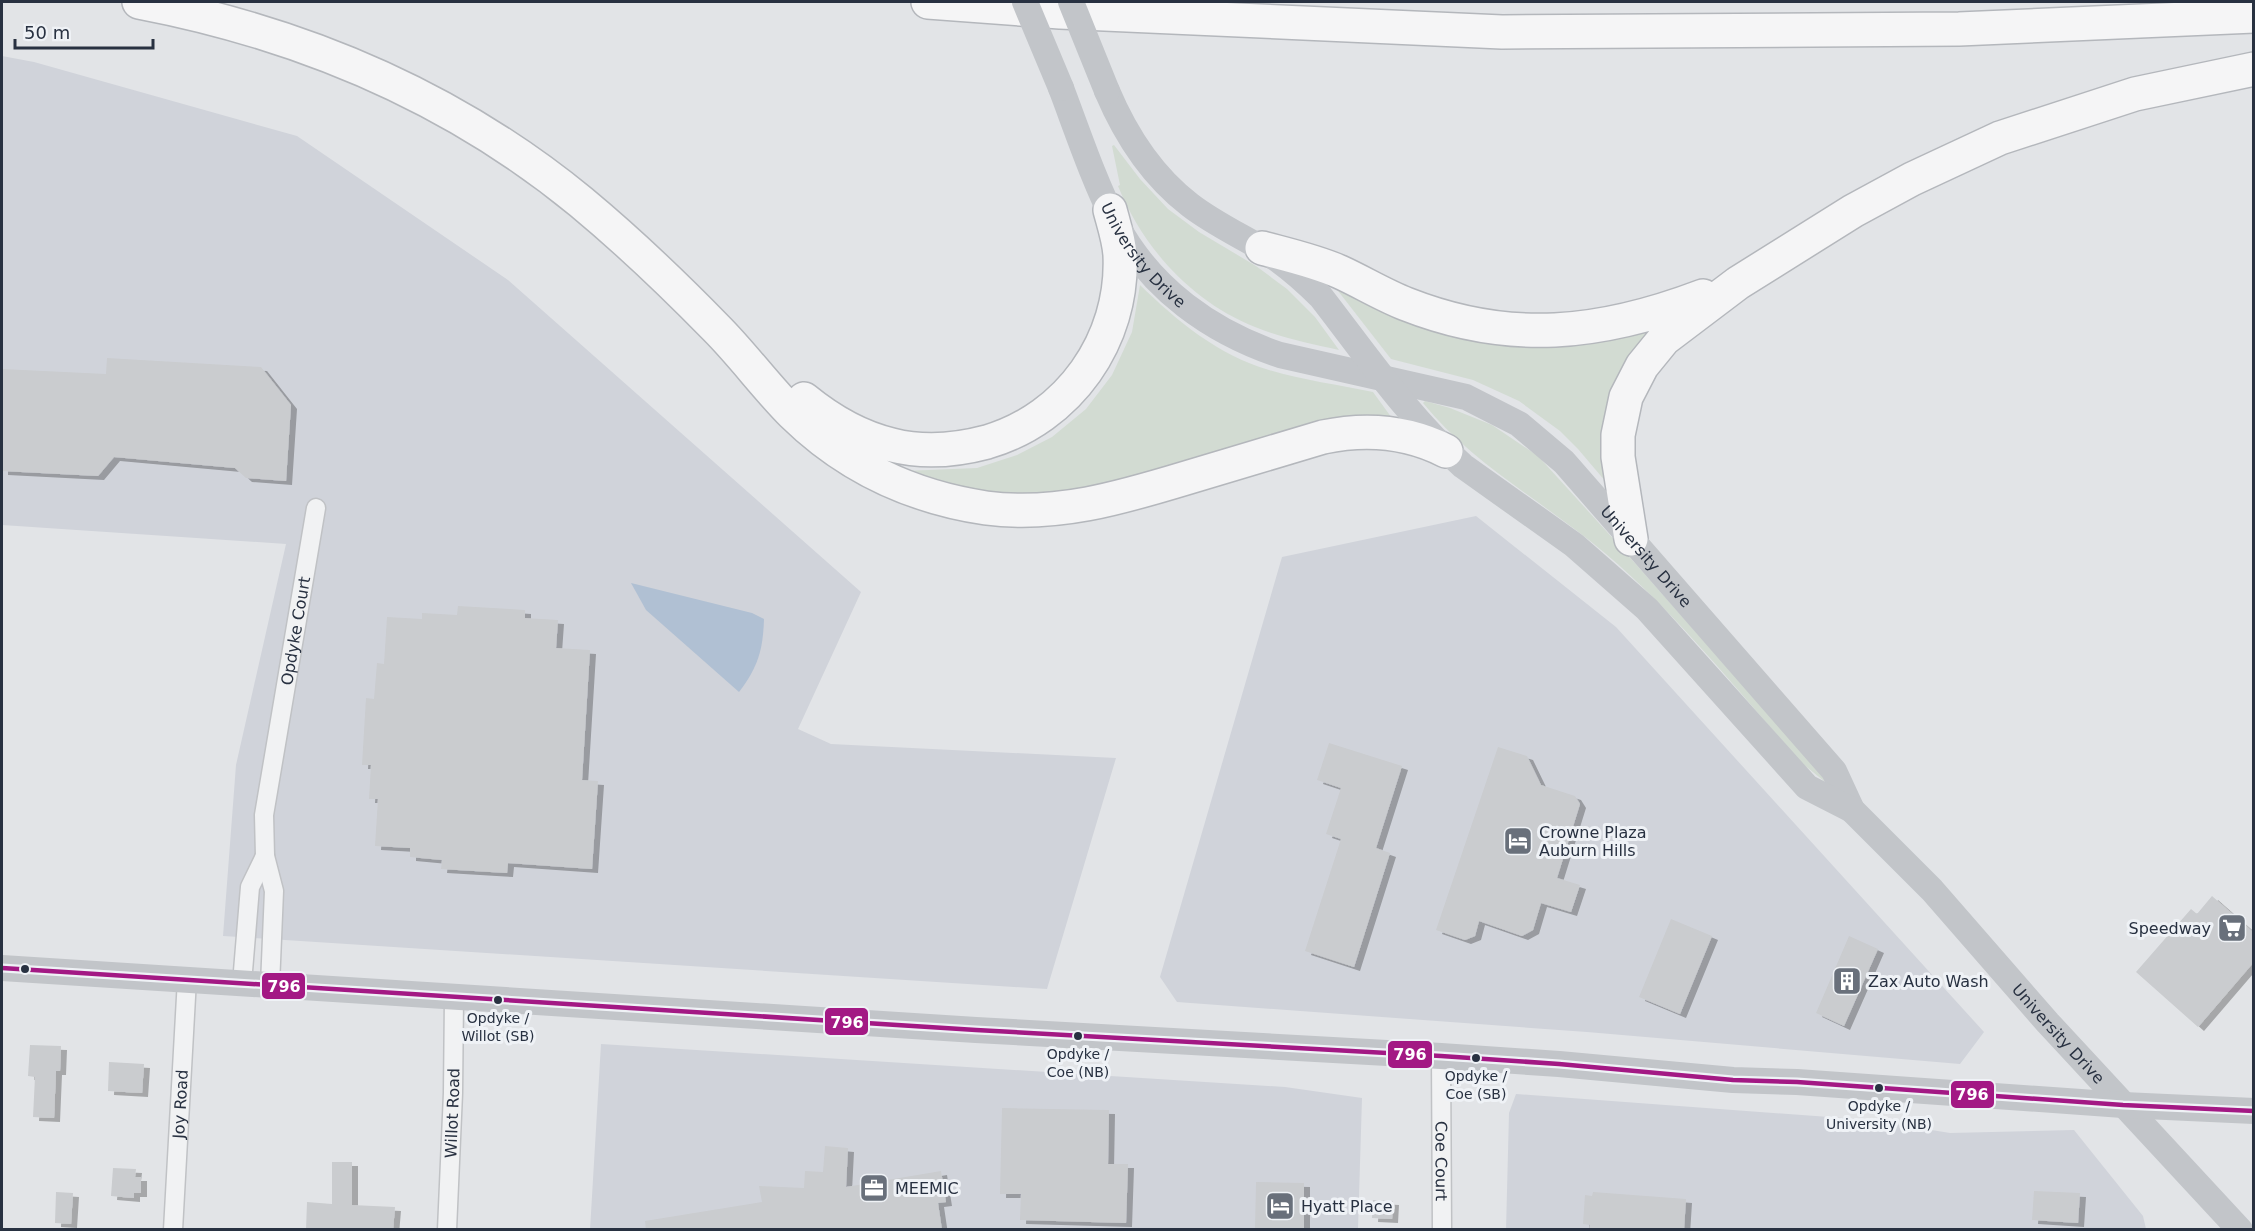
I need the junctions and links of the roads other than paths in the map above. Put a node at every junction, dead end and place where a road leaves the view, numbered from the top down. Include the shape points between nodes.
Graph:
1 (139, 2) edge
2 (928, 2) edge
3 (1025, 2) edge
4 (1071, 2) edge
5 (2253, 16) edge
6 (2253, 69) edge
7 (1110, 210) junction
8 (1262, 248) junction
9 (1738, 283) junction
10 (716, 328) junction
11 (1384, 378) junction
12 (1446, 452) junction
13 (316, 508) dead end
14 (1631, 539) junction
15 (1852, 810) junction
16 (265, 856) junction
17 (2, 968) edge
18 (187, 979) junction
19 (242, 983) junction
20 (270, 985) junction
21 (454, 997) junction
22 (1441, 1056) junction
23 (2123, 1105) junction
24 (2253, 1111) edge
25 (173, 1230) edge
26 (447, 1230) edge
27 (1442, 1230) edge
28 (2240, 1230) edge

1 - 10 highway via 223,21 313,48 440,106 511,149 582,203
2 - 5 highway via 1059,12 1502,32 1959,30
3 - 7 main road, University Drive, bridge
4 - 8 main road, University Drive, bridge via 1129,137 1153,170 1210,219
6 - 9 highway via 2135,94 2000,138 1853,211
7 - 10 highway via 1120,253 1120,276 1105,340 1083,377 1054,407 997,439 933,450 895,446 858,434 822,413
7 - 11 main road, University Drive via 1141,260 1164,287 1209,323 1233,337 1280,354
8 - 9 highway via 1339,272 1426,312 1473,324 1524,330 1569,330 1621,322 1659,313
8 - 11 main road, University Drive via 1321,297
9 - 14 highway via 1664,339 1642,366 1626,397 1618,457
10 - 12 highway via 792,413 841,454 901,486 987,508 1033,511 1102,502 1342,433 1374,431 1410,437
11 - 12 main road, University Drive
11 - 14 main road, University Drive via 1466,397 1519,424 1564,462
12 - 15 main road, University Drive via 1611,575 1647,609 1807,787
13 - 16 street, Opdyke Court via 264,815
14 - 15 main road, University Drive via 1834,771
15 - 23 main road, University Drive via 1932,890
16 - 19 street via 250,887
16 - 20 street via 274,891
17 - 18 main road
18 - 19 main road
18 - 25 street, Joy Road
19 - 20 main road
20 - 21 main road
21 - 22 main road
21 - 26 street, Willot Road
22 - 23 main road via 1733,1080
22 - 27 street, Coe Court
23 - 24 main road
23 - 28 main road, University Drive

